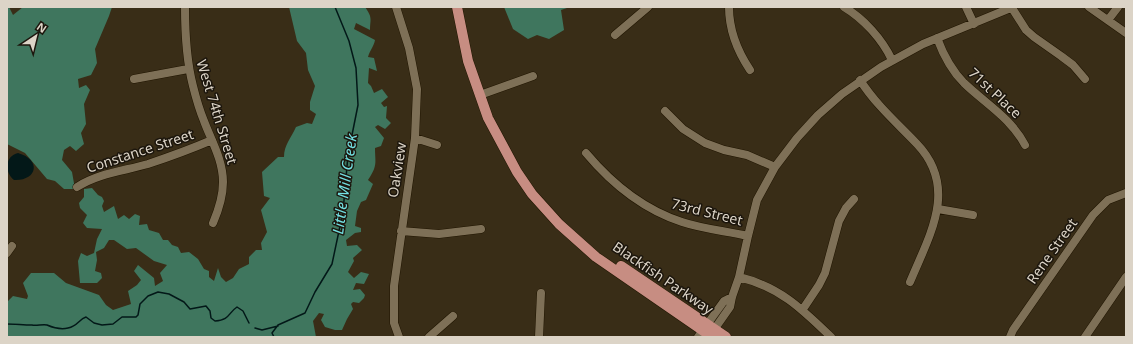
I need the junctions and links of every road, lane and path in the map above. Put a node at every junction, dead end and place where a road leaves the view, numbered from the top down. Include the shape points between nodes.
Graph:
1 (185, 7) edge
2 (396, 7) edge
3 (457, 7) edge
4 (648, 7) edge
5 (729, 7) edge
6 (844, 7) edge
7 (966, 7) edge
8 (1012, 7) edge
9 (1089, 7) edge
10 (1118, 7) edge
11 (1108, 20) junction
12 (974, 24) junction
13 (1126, 33) edge
14 (615, 35) dead end
15 (937, 38) junction
16 (892, 60) junction
17 (188, 69) junction
18 (750, 70) dead end
19 (533, 76) dead end
20 (134, 79) dead end
21 (1084, 79) dead end
22 (860, 80) junction
23 (480, 95) junction
24 (665, 111) dead end
25 (415, 138) junction
26 (212, 140) junction
27 (437, 145) dead end
28 (1025, 145) dead end
29 (586, 153) dead end
30 (775, 168) junction
31 (77, 187) dead end
32 (1126, 192) edge
33 (854, 199) dead end
34 (938, 209) junction
35 (973, 215) dead end
36 (213, 223) dead end
37 (481, 229) dead end
38 (401, 231) junction
39 (748, 236) junction
40 (739, 277) junction
41 (1126, 277) edge
42 (910, 282) dead end
43 (541, 293) dead end
44 (803, 309) junction
45 (453, 316) dead end
46 (707, 333) edge
47 (399, 337) edge
48 (429, 337) edge
49 (539, 337) edge
50 (726, 337) edge
51 (831, 337) edge
52 (1010, 337) edge
53 (1085, 337) edge

1 - 17 street, West 74th Street
2 - 25 street, Oakview via 406,36 414,75
3 - 23 main road, Blackfish Parkway via 468,61
4 - 14 street
5 - 18 street via 733,33 739,51
6 - 16 street via 872,31
7 - 12 street
8 - 12 street
8 - 21 street via 1026,30 1072,65
9 - 11 street
10 - 11 street
11 - 13 street
12 - 15 street
15 - 16 street
15 - 28 street, 71st Place via 954,72 1001,113
16 - 22 street
17 - 20 street
17 - 26 street, West 74th Street via 198,106
19 - 23 street
22 - 30 street via 818,115
22 - 34 street via 881,109 924,152 936,177
23 - 46 main road, Blackfish Parkway via 488,118 517,172 532,194 559,224 596,257
24 - 30 street via 683,129 705,143 747,155
25 - 27 street
25 - 38 street, Oakview
26 - 31 street, Constance Street via 146,164 103,175
26 - 36 street, West 74th Street via 222,167 223,181 219,209
29 - 39 street, 73rd Street via 602,172 649,208 682,222
30 - 39 street via 757,200
32 - 52 street, Rene Street via 1108,200 1093,214
33 - 44 street via 839,221 819,285
34 - 35 street
34 - 42 street via 936,220
37 - 38 street via 439,234
38 - 47 street, Oakview via 393,310 394,324
39 - 40 street
40 - 44 street via 758,282
40 - 46 street via 730,307
41 - 53 street
43 - 49 street
44 - 51 street
45 - 48 street
46 - 50 main road, Blackfish Parkway

